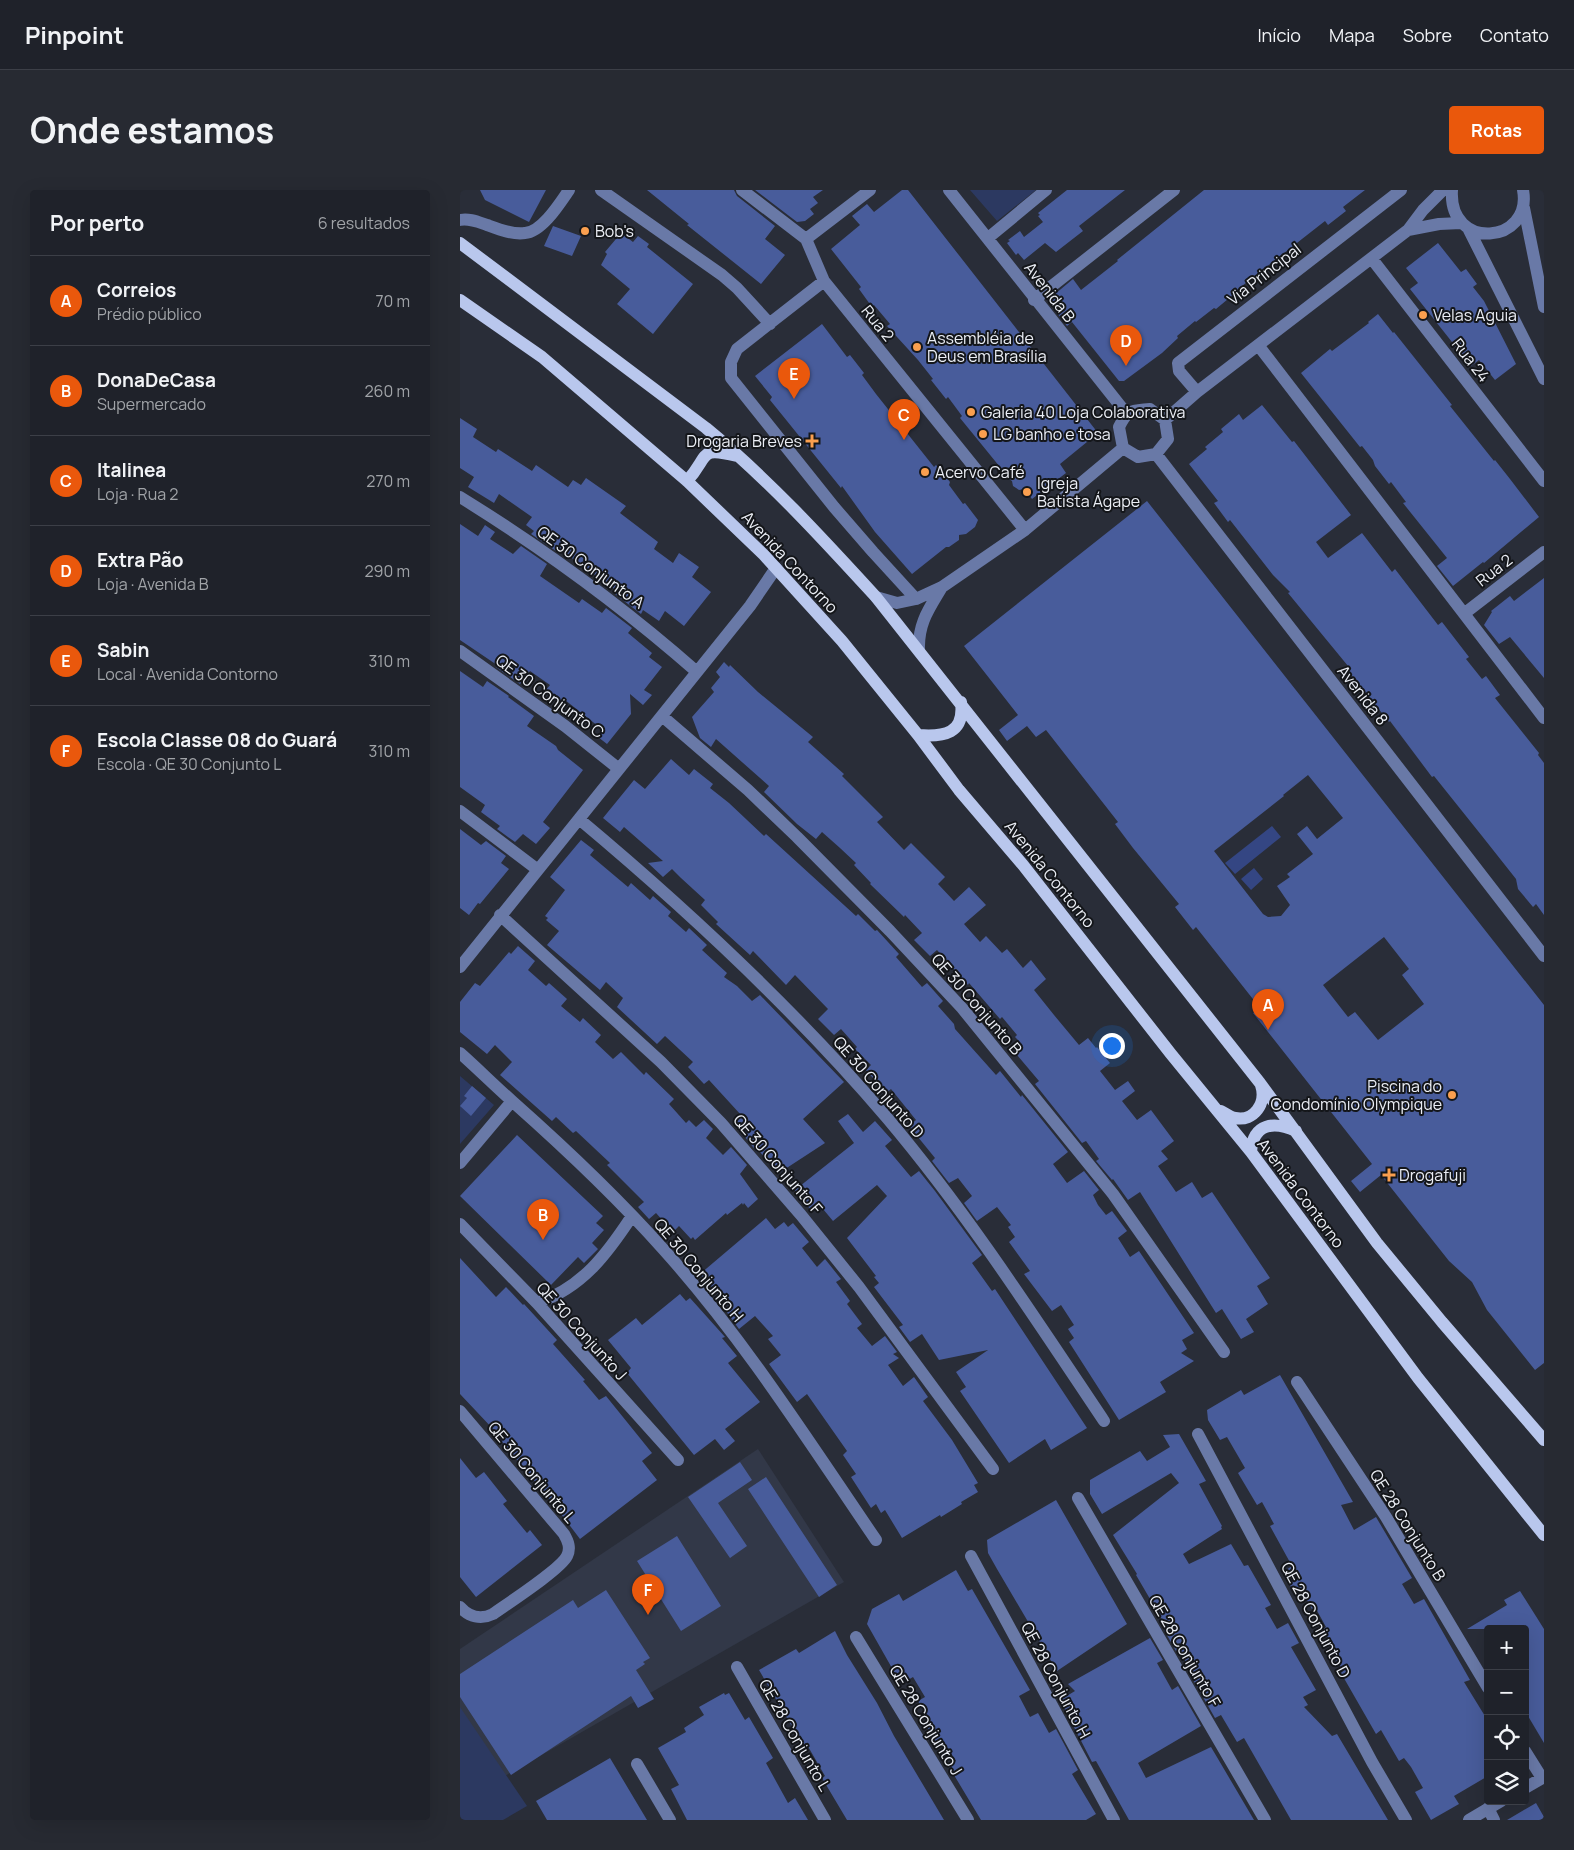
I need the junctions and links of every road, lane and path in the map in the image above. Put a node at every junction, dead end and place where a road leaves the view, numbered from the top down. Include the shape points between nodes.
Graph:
1 (569, 190) edge
2 (601, 190) edge
3 (742, 190) edge
4 (870, 190) edge
5 (949, 190) edge
6 (1046, 190) edge
7 (1174, 190) edge
8 (1401, 190) edge
9 (1452, 190) edge
10 (1523, 190) edge
11 (1436, 192) edge
12 (1524, 208) junction
13 (460, 220) edge
14 (1465, 226) junction
15 (1408, 230) junction
16 (988, 238) junction
17 (806, 239) junction
18 (460, 243) edge
19 (1372, 259) junction
20 (824, 282) junction
21 (460, 300) edge
22 (1034, 300) junction
23 (1544, 307) edge
24 (770, 324) junction
25 (1258, 345) junction
26 (1544, 379) edge
27 (1196, 392) junction
28 (1126, 413) junction
29 (1165, 420) junction
30 (1123, 448) junction
31 (1156, 454) junction
32 (742, 458) junction
33 (687, 480) junction
34 (1544, 481) edge
35 (460, 497) edge
36 (1025, 530) junction
37 (1544, 552) edge
38 (776, 568) junction
39 (942, 587) junction
40 (876, 597) junction
41 (916, 599) junction
42 (1465, 613) junction
43 (919, 650) junction
44 (460, 651) edge
45 (697, 672) junction
46 (961, 702) junction
47 (662, 716) junction
48 (1544, 718) edge
49 (918, 735) junction
50 (619, 769) junction
51 (460, 811) edge
52 (579, 820) junction
53 (538, 870) junction
54 (500, 915) junction
55 (1544, 956) edge
56 (460, 967) edge
57 (460, 1053) edge
58 (1260, 1083) junction
59 (512, 1101) junction
60 (1216, 1108) junction
61 (1296, 1131) junction
62 (1251, 1152) junction
63 (460, 1163) edge
64 (632, 1216) junction
65 (460, 1224) edge
66 (537, 1303) junction
67 (1224, 1352) dead end
68 (1297, 1382) dead end
69 (460, 1411) edge
70 (1104, 1421) dead end
71 (1198, 1434) dead end
72 (1544, 1440) edge
73 (678, 1460) dead end
74 (993, 1469) dead end
75 (1078, 1498) dead end
76 (1544, 1535) edge
77 (876, 1540) dead end
78 (970, 1556) dead end
79 (461, 1609) edge
80 (856, 1637) dead end
81 (737, 1667) dead end
82 (1484, 1681) edge
83 (1529, 1757) edge
84 (637, 1764) dead end
85 (1543, 1778) edge
86 (1529, 1786) edge
87 (1494, 1805) edge
88 (1488, 1808) junction
89 (670, 1820) edge
90 (824, 1820) edge
91 (968, 1820) edge
92 (1114, 1820) edge
93 (1265, 1820) edge
94 (1406, 1820) edge
95 (1469, 1820) edge
96 (1494, 1820) edge

1 - 13 street via 543,222 530,232 522,234
2 - 24 street via 722,275
3 - 17 street, Rua 2
4 - 17 street
5 - 16 street, Avenida B
6 - 16 street
7 - 22 street
8 - 27 street, Via Principal via 1178,363 1179,371
9 - 14 street via 1452,204
10 - 12 street
11 - 15 street
12 - 14 street via 1515,222 1491,234
12 - 23 street
14 - 15 street via 1439,224
14 - 26 street
15 - 19 street
16 - 22 street, Avenida B
17 - 20 street, Rua 2
18 - 32 main road, Avenida Contorno
19 - 25 street
19 - 34 street, Rua 24
20 - 24 street
20 - 36 street, Rua 2
21 - 33 main road, Avenida Contorno via 542,357
22 - 28 street, Avenida B
24 - 41 street via 737,349 731,362 731,378 834,507
25 - 27 street
25 - 42 street
27 - 29 street
28 - 29 street via 1150,409
28 - 30 street via 1119,427
29 - 31 street via 1168,439
30 - 31 street via 1138,457
30 - 36 street
31 - 55 street, Avenida 8
32 - 33 main road via 715,451 708,453
32 - 40 main road, Avenida Contorno
33 - 38 main road, Avenida Contorno
35 - 45 street, QE 30 Conjunto A via 566,568 644,626
36 - 39 street
37 - 42 street, Rua 2
38 - 45 street
38 - 49 main road, Avenida Contorno via 842,641
39 - 41 street
39 - 43 street via 923,618 918,637
40 - 41 street via 896,603
40 - 43 main road, Avenida Contorno
42 - 48 street
43 - 46 main road, Avenida Contorno
44 - 50 street, QE 30 Conjunto C
45 - 47 street
46 - 49 main road via 959,723 952,731 942,736
46 - 58 main road, Avenida Contorno
47 - 50 street
47 - 67 street, QE 30 Conjunto B via 797,837 962,1008 1113,1194
49 - 60 main road, Avenida Contorno
50 - 52 street
51 - 53 street
52 - 53 street
52 - 70 street, QE 30 Conjunto D via 646,875 738,962 845,1071 888,1120 946,1192 1003,1271
53 - 54 street
54 - 56 street
54 - 74 street, QE 30 Conjunto F via 661,1062 721,1123 859,1287
57 - 59 street, QE 30 Conjunto H
58 - 60 main road via 1263,1100 1252,1115 1234,1118
58 - 61 main road, Avenida Contorno
59 - 63 street
59 - 64 street, QE 30 Conjunto H via 545,1129
60 - 62 main road, Avenida Contorno
61 - 62 main road via 1277,1125 1261,1129 1255,1136
61 - 72 main road, Avenida Contorno via 1378,1243
62 - 76 main road, Avenida Contorno via 1418,1378
64 - 66 street via 608,1251 572,1286
64 - 77 street, QE 30 Conjunto H via 697,1289 770,1384
65 - 66 street, QE 30 Conjunto J
66 - 73 street, QE 30 Conjunto J
68 - 82 street, QE 28 Conjunto B via 1386,1517
69 - 79 street, QE 30 Conjunto L via 564,1534 569,1546 567,1557 555,1570 493,1614 485,1618
71 - 94 street, QE 28 Conjunto D
75 - 93 street, QE 28 Conjunto F
78 - 92 street, QE 28 Conjunto H
80 - 91 street, QE 28 Conjunto J
81 - 90 street, QE 28 Conjunto L
83 - 85 street
84 - 89 street
85 - 86 street
87 - 88 street
88 - 95 street
88 - 96 street

